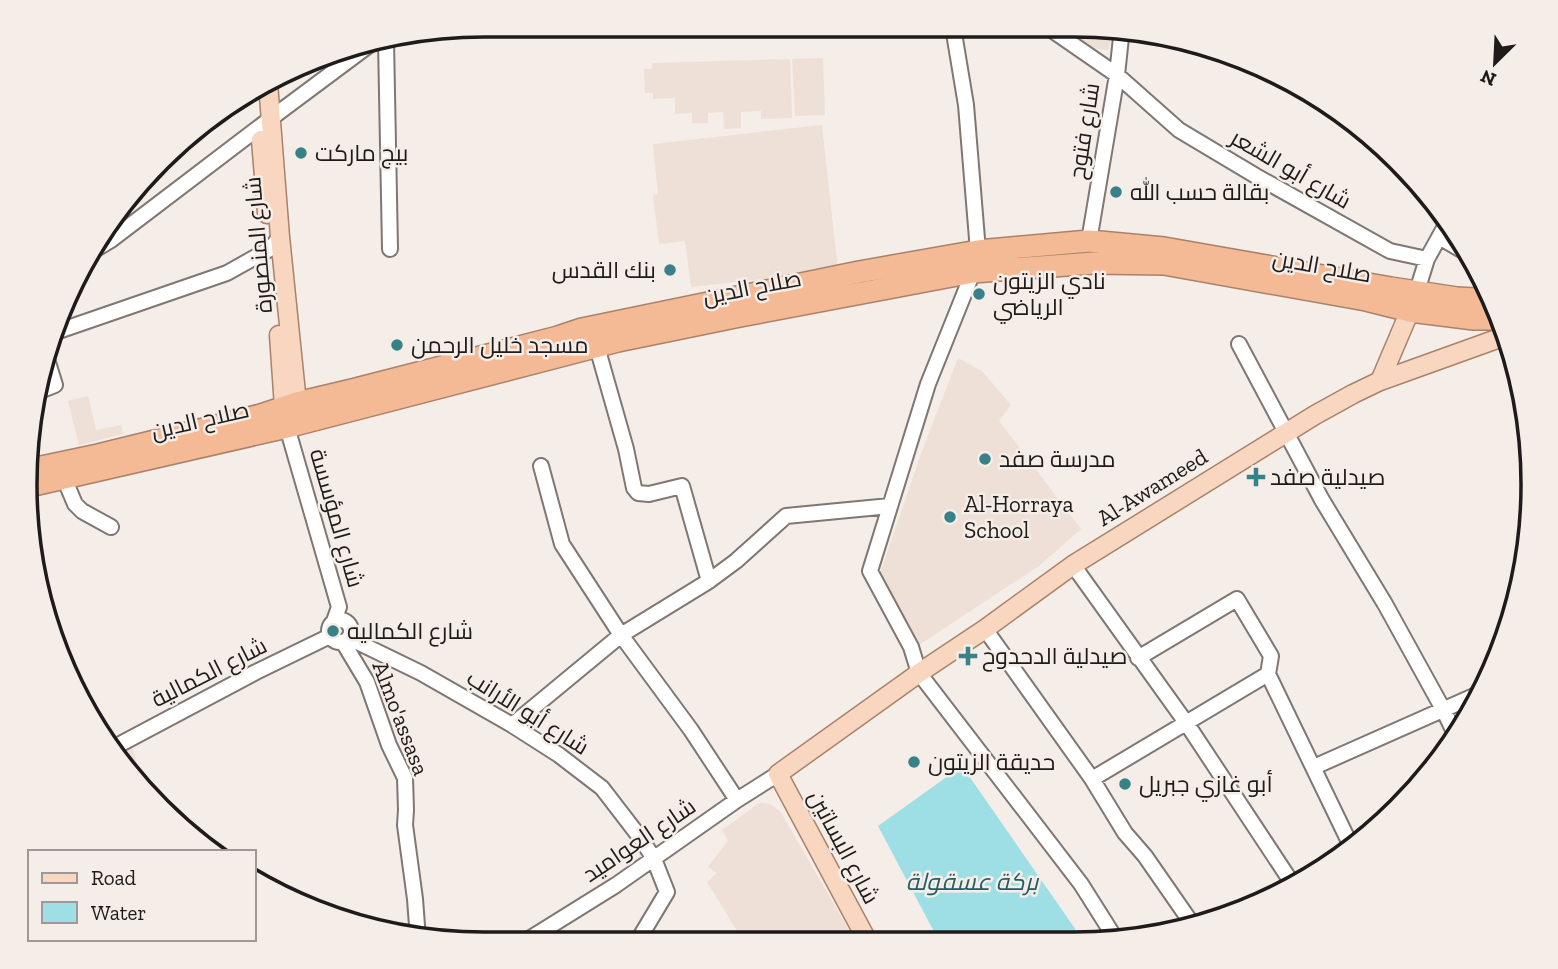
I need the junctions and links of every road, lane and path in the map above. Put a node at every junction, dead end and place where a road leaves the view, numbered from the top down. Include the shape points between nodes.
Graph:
1 (955, 37) edge
2 (1062, 37) edge
3 (1121, 40) edge
4 (386, 48) edge
5 (354, 57) edge
6 (1117, 75) junction
7 (267, 94) edge
8 (260, 98) edge
9 (265, 122) junction
10 (1442, 231) edge
11 (1439, 237) junction
12 (109, 241) edge
13 (1089, 242) junction
14 (275, 243) junction
15 (1451, 244) edge
16 (390, 249) dead end
17 (1427, 259) junction
18 (976, 261) junction
19 (1481, 299) edge
20 (1414, 301) junction
21 (1489, 319) edge
22 (65, 329) edge
23 (1496, 339) edge
24 (1239, 344) dead end
25 (597, 347) junction
26 (51, 373) edge
27 (1380, 382) junction
28 (47, 388) edge
29 (290, 413) junction
30 (1286, 434) junction
31 (541, 466) dead end
32 (38, 468) edge
33 (64, 478) junction
34 (37, 484) edge
35 (890, 506) junction
36 (111, 527) dead end
37 (1073, 565) junction
38 (709, 581) junction
39 (334, 621) junction
40 (985, 629) junction
41 (621, 635) junction
42 (341, 639) junction
43 (1138, 658) junction
44 (919, 673) junction
45 (1268, 674) junction
46 (1465, 701) edge
47 (1444, 711) junction
48 (1186, 723) junction
49 (512, 725) junction
50 (1451, 725) edge
51 (120, 744) edge
52 (1314, 767) junction
53 (778, 774) junction
54 (1092, 779) junction
55 (737, 800) junction
56 (1348, 839) edge
57 (654, 859) junction
58 (1288, 877) edge
59 (1188, 917) edge
60 (417, 927) edge
61 (1109, 930) edge
62 (540, 932) edge
63 (643, 932) edge
64 (862, 932) edge

1 - 18 street via 965,105
2 - 6 street, شارع أبو الشعر
3 - 6 street, شارع فتوح
4 - 16 street
5 - 9 street
6 - 13 street, شارع فتوح
6 - 17 street, شارع أبو الشعر via 1179,130 1245,170 1390,251
7 - 9 main road
8 - 9 main road
9 - 12 street
9 - 14 main road, شارع المنصورة
10 - 11 street
11 - 15 street
11 - 17 street
13 - 18 highway, صلاح الدين
13 - 20 highway, صلاح الدين via 1164,248 1391,288
14 - 22 street via 218,276
14 - 29 main road, شارع المنصورة
17 - 20 street
18 - 20 highway, صلاح الدين via 1164,264 1366,300
18 - 25 highway, صلاح الدين
18 - 29 highway, صلاح الدين via 859,272 582,329
18 - 35 street via 929,384
19 - 20 highway, صلاح الدين
20 - 21 highway, صلاح الدين via 1474,319
20 - 27 main road
23 - 27 main road, Al-Awameed
24 - 30 street
25 - 29 highway, صلاح الدين
25 - 38 street via 634,488 643,494 681,486
26 - 28 street via 55,385
27 - 30 main road, Al-Awameed
29 - 32 highway, صلاح الدين via 261,415
29 - 33 highway, صلاح الدين
29 - 39 street, شارع المؤسسة via 339,607
30 - 37 main road, Al-Awameed
30 - 47 street
31 - 41 street via 562,544
33 - 34 highway, صلاح الدين
33 - 36 street via 75,504
35 - 38 street via 786,516
35 - 44 street via 870,571 911,647
37 - 40 main road, Al-Awameed
37 - 43 street
38 - 41 street
39 - 42 street, شارع المؤسسة via 329,627
39 - 42 street via 348,624 351,631
40 - 44 main road, Al-Awameed
40 - 54 street
41 - 49 street
41 - 55 street
42 - 49 street, شارع أبو الأرانب via 421,673
42 - 51 street, شارع الكمالية via 256,672
42 - 60 street, Almo'assasa via 367,682 405,778 405,825
43 - 45 street via 1237,599 1272,656
43 - 48 street
44 - 53 main road, Al-Awameed
44 - 61 street via 1081,884
45 - 48 street
45 - 52 street
46 - 47 street
47 - 50 street
47 - 52 street
48 - 54 street
48 - 58 street
49 - 57 street, شارع أبو الأرانب via 601,788
52 - 56 street
53 - 55 street, شارع العواميد
53 - 64 main road, شارع البساتين
54 - 59 street via 1125,834
55 - 57 street, شارع العواميد
57 - 62 street, شارع العواميد
57 - 63 street, شارع أبو الأرانب via 667,892

